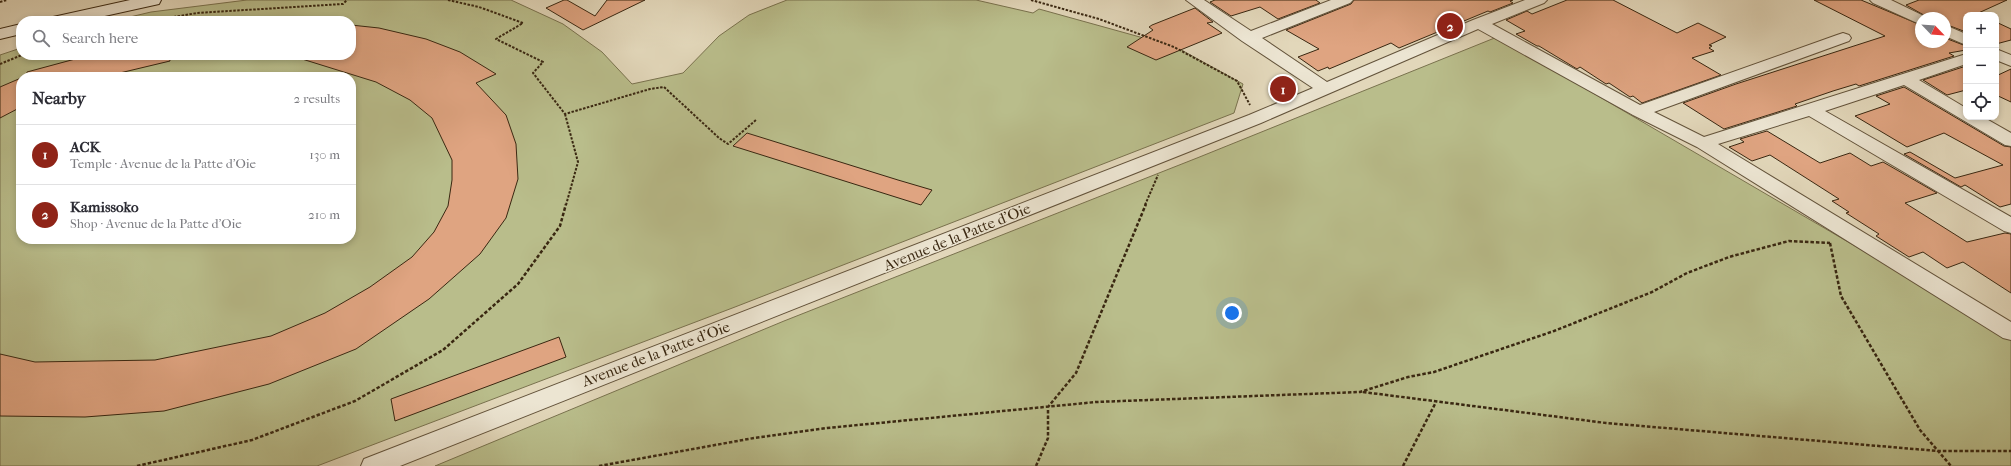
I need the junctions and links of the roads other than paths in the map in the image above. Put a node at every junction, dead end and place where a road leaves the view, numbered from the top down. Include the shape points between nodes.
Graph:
1 (153, 0) edge
2 (1194, 0) edge
3 (1345, 0) edge
4 (1539, 0) edge
5 (1878, 0) edge
6 (81, 16) edge
7 (1915, 16) edge
8 (1479, 23) junction
9 (16, 30) edge
10 (1951, 33) edge
11 (0, 34) edge
12 (1248, 38) junction
13 (1843, 38) dead end
14 (1963, 39) edge
15 (1999, 55) edge
16 (1963, 60) edge
17 (2011, 60) edge
18 (1905, 79) junction
19 (1325, 88) junction
20 (1810, 110) junction
21 (1639, 111) junction
22 (1963, 112) edge
23 (1975, 120) edge
24 (2011, 141) edge
25 (1703, 143) junction
26 (2011, 226) edge
27 (2010, 331) edge
28 (373, 466) edge

1 - 6 street
2 - 12 street
3 - 12 street
4 - 8 street, Avenue de la Patte d'Oie
5 - 7 street
8 - 19 street, Avenue de la Patte d'Oie
8 - 21 street
9 - 11 street
10 - 14 street
12 - 19 street
13 - 21 street
15 - 17 street
16 - 18 street
18 - 20 street
18 - 22 street
19 - 28 street, Avenue de la Patte d'Oie via 1255,119
20 - 25 street
20 - 26 street
21 - 25 street
23 - 24 street
25 - 27 street

